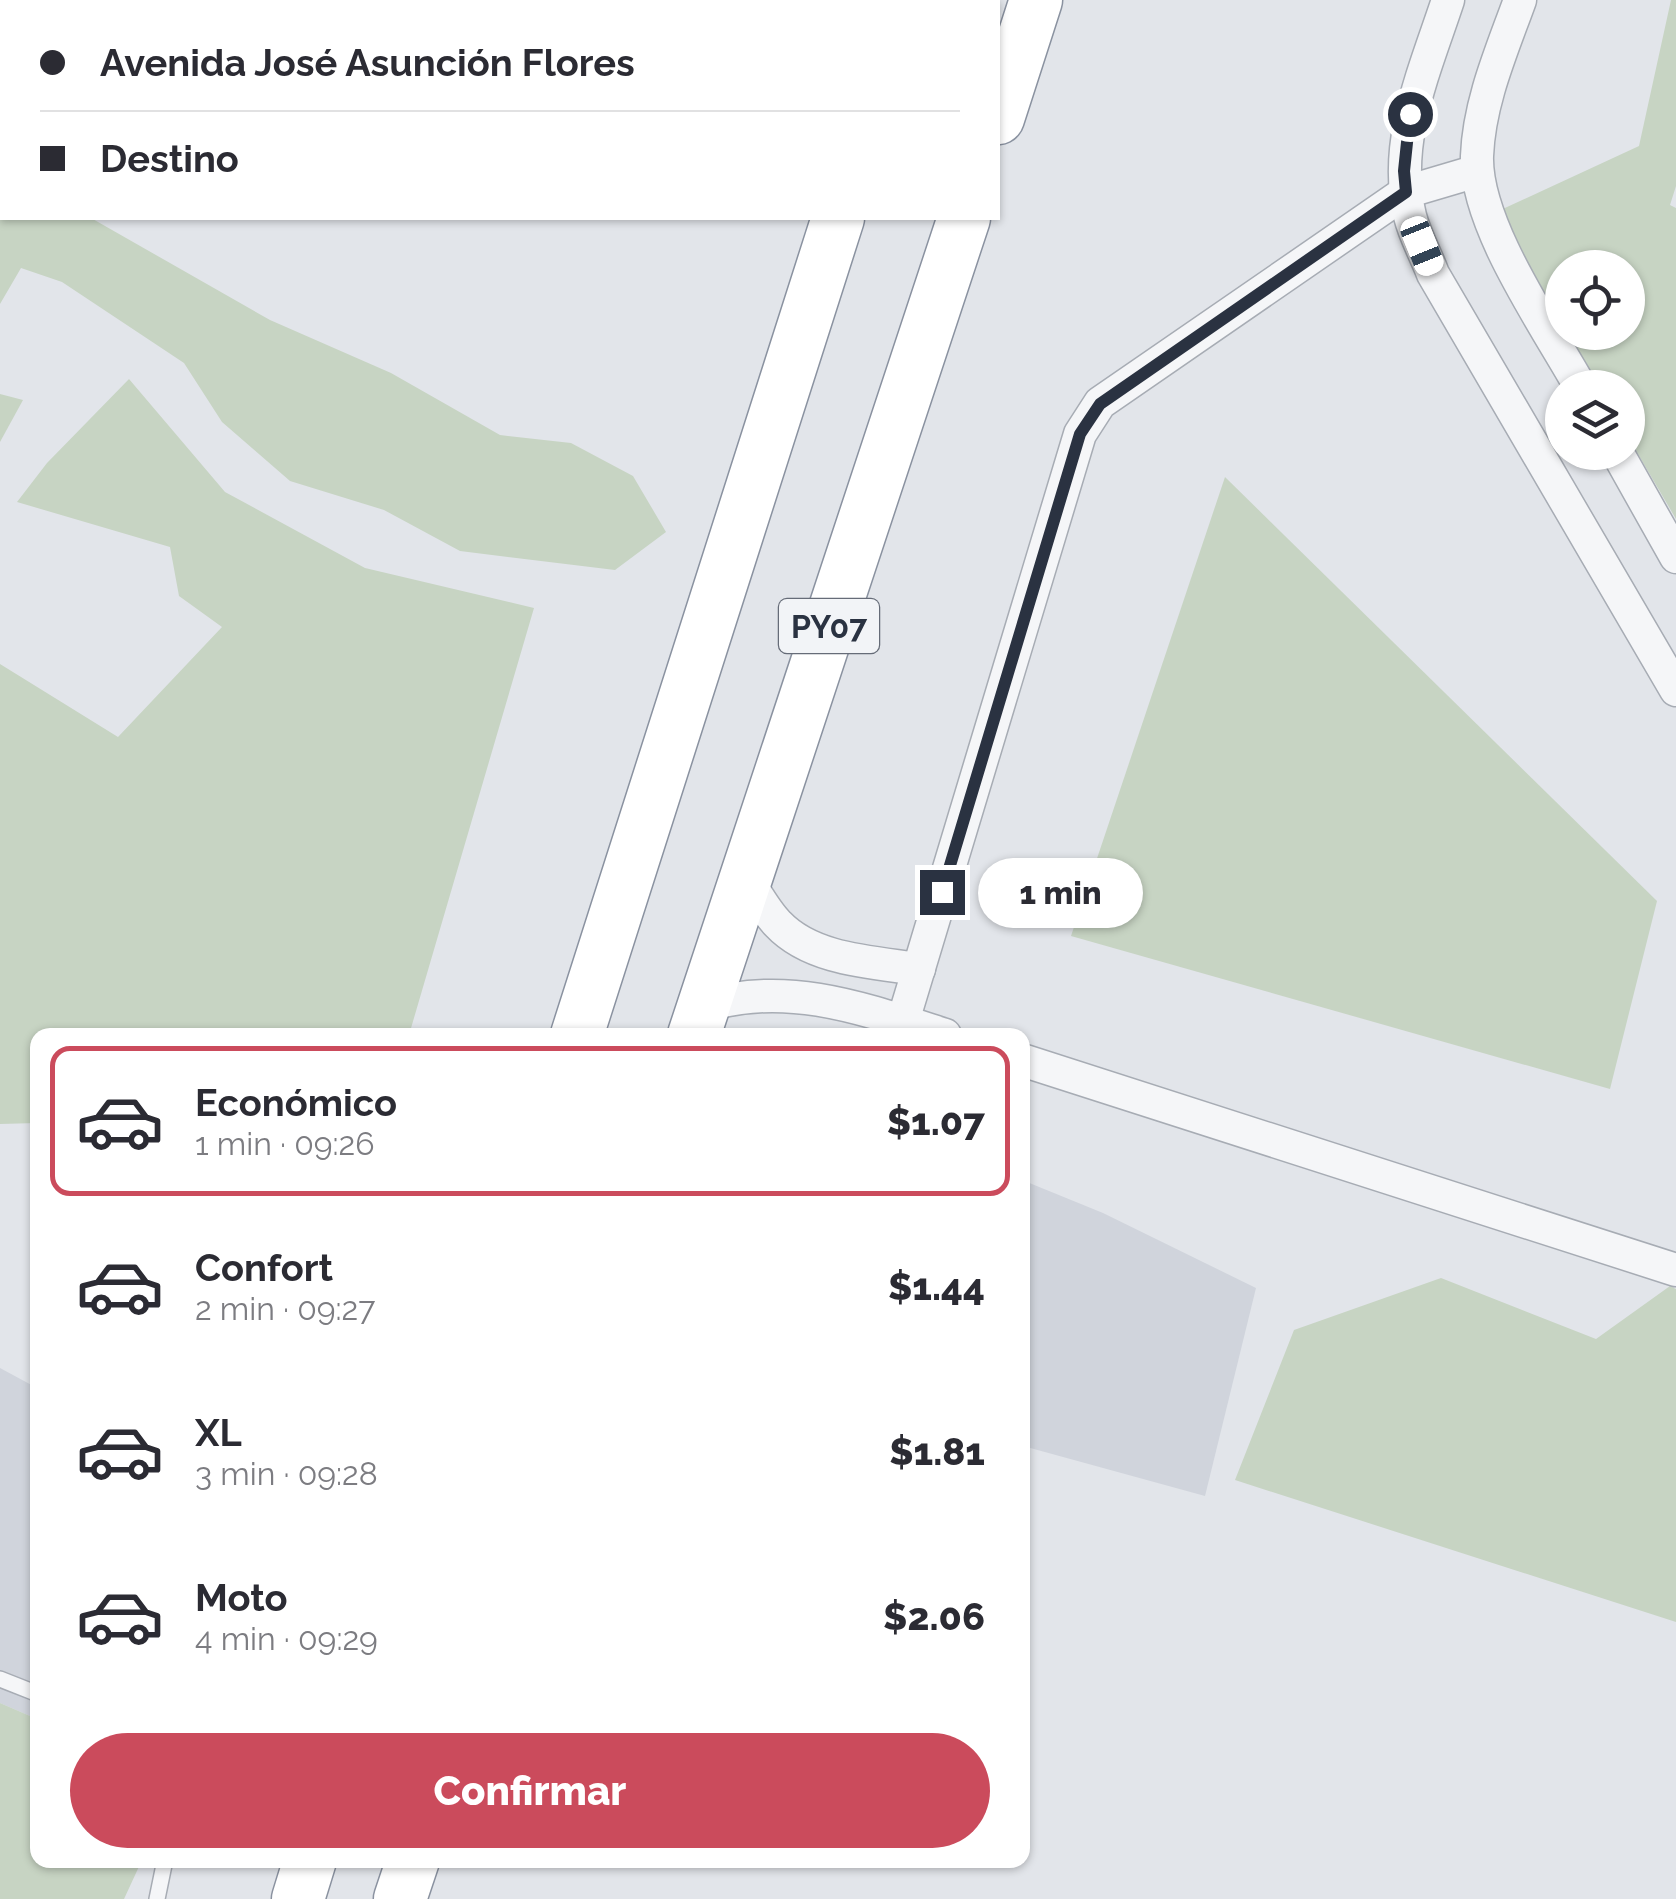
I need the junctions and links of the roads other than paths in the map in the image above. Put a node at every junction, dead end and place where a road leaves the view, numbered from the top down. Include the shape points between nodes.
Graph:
1 (1036, 0) edge
2 (1448, 0) edge
3 (1520, 0) edge
4 (1000, 112) edge
5 (1478, 170) junction
6 (1406, 192) junction
7 (963, 220) edge
8 (831, 222) edge
9 (1571, 370) edge
10 (1628, 470) edge
11 (1676, 558) edge
12 (1676, 690) edge
13 (746, 878) junction
14 (840, 955) junction
15 (919, 969) junction
16 (827, 1002) junction
17 (699, 1020) edge
18 (903, 1022) junction
19 (579, 1028) edge
20 (922, 1028) edge
21 (1030, 1063) edge
22 (1676, 1270) edge
23 (0, 1679) edge
24 (30, 1691) edge
25 (163, 1868) edge
26 (308, 1868) edge
27 (410, 1868) edge
28 (156, 1899) edge
29 (298, 1899) edge
30 (400, 1899) edge

1 - 4 highway
2 - 6 street via 1410,114
3 - 5 street via 1484,102
5 - 6 street
5 - 9 street via 1499,240
6 - 12 street via 1433,274
6 - 15 street via 1100,404 1088,419
7 - 13 highway, PY07
8 - 19 highway
10 - 11 street
13 - 14 street via 794,938
13 - 17 highway, PY07
14 - 15 street
14 - 16 street
15 - 18 street
16 - 17 street via 776,993 733,996
16 - 18 street
18 - 20 street
21 - 22 street
23 - 24 lane
25 - 28 lane
26 - 29 highway
27 - 30 highway

